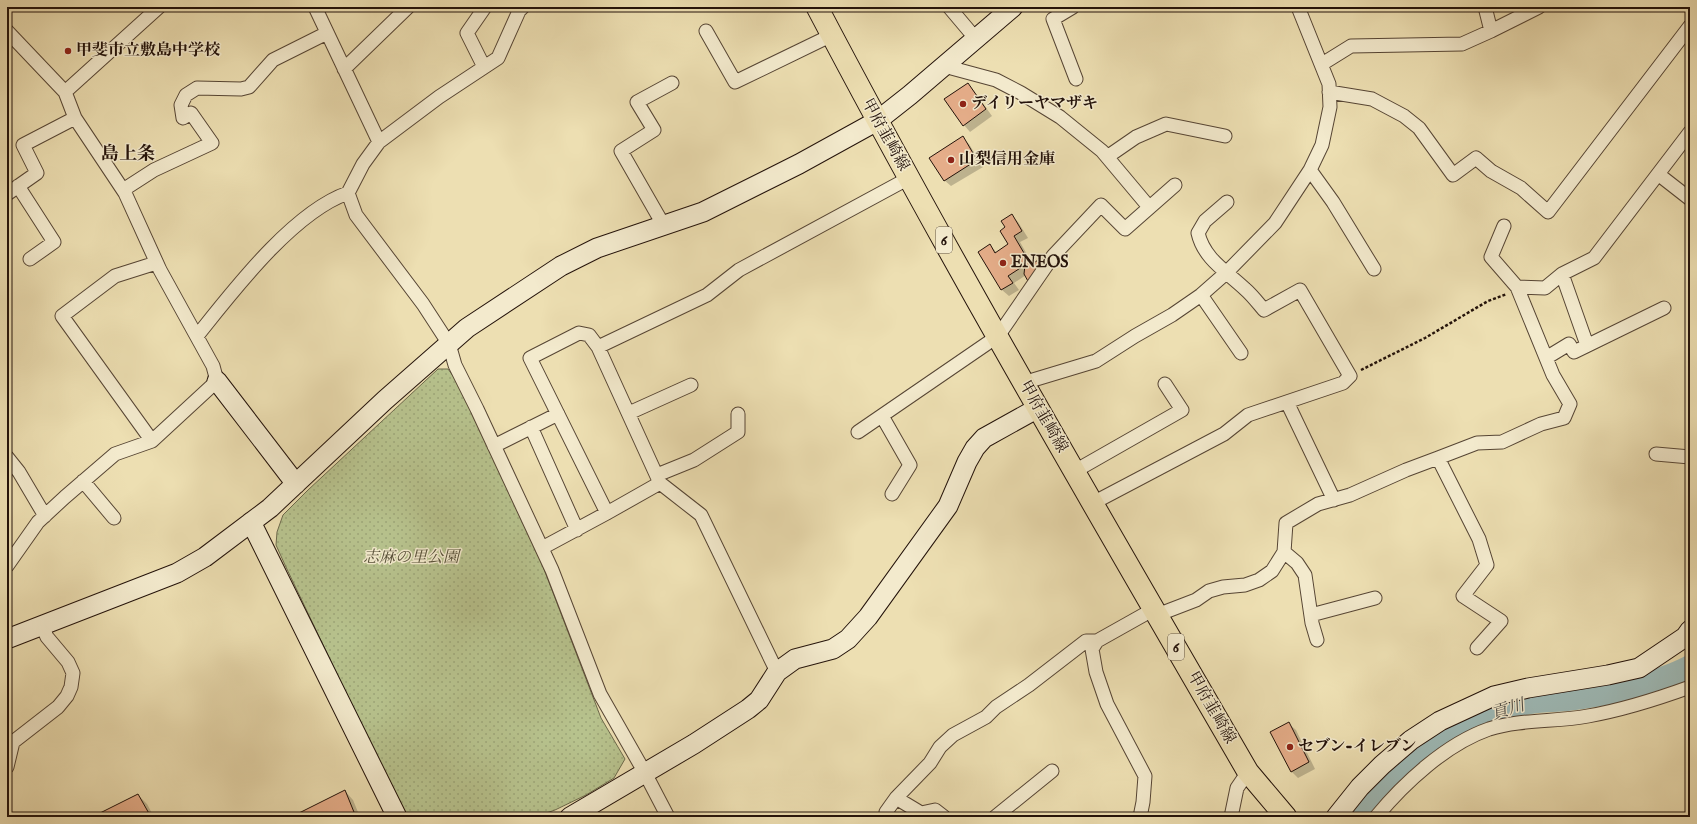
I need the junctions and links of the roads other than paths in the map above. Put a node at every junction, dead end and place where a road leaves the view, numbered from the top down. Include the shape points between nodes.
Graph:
1 (159, 7) edge
2 (315, 7) edge
3 (408, 7) edge
4 (485, 7) edge
5 (523, 7) edge
6 (817, 7) edge
7 (949, 7) edge
8 (1013, 7) edge
9 (1073, 7) edge
10 (1298, 7) edge
11 (1485, 7) edge
12 (1539, 7) edge
13 (1689, 28) edge
14 (706, 31) dead end
15 (1491, 31) junction
16 (327, 33) junction
17 (8, 35) edge
18 (832, 35) junction
19 (976, 39) junction
20 (1322, 64) junction
21 (944, 66) junction
22 (484, 67) junction
23 (344, 69) junction
24 (1076, 80) dead end
25 (672, 83) dead end
26 (65, 92) junction
27 (1329, 92) junction
28 (75, 118) junction
29 (876, 121) junction
30 (1690, 132) edge
31 (1225, 136) dead end
32 (379, 142) junction
33 (1107, 157) junction
34 (1310, 170) junction
35 (1658, 174) junction
36 (909, 178) junction
37 (1175, 185) dead end
38 (18, 186) junction
39 (123, 190) junction
40 (348, 193) junction
41 (7, 194) edge
42 (1690, 199) edge
43 (1227, 202) dead end
44 (1149, 207) junction
45 (664, 226) junction
46 (1504, 226) dead end
47 (30, 259) dead end
48 (156, 263) junction
49 (1374, 269) dead end
50 (1226, 273) junction
51 (1562, 274) junction
52 (1517, 287) junction
53 (1201, 295) junction
54 (1664, 308) dead end
55 (197, 336) junction
56 (998, 336) junction
57 (449, 344) junction
58 (1587, 345) junction
59 (598, 347) junction
60 (1241, 353) dead end
61 (1546, 358) junction
62 (217, 381) junction
63 (1023, 383) junction
64 (1165, 384) dead end
65 (691, 385) dead end
66 (1287, 402) junction
67 (1038, 408) junction
68 (629, 413) junction
69 (558, 414) junction
70 (738, 414) dead end
71 (882, 416) junction
72 (530, 427) junction
73 (858, 432) dead end
74 (152, 441) junction
75 (494, 446) junction
76 (1656, 454) dead end
77 (7, 457) edge
78 (1690, 457) edge
79 (1438, 458) junction
80 (1075, 471) junction
81 (659, 479) junction
82 (83, 481) junction
83 (296, 484) junction
84 (892, 494) dead end
85 (1334, 500) junction
86 (1093, 503) junction
87 (608, 514) junction
88 (45, 516) junction
89 (114, 518) dead end
90 (251, 522) junction
91 (577, 530) junction
92 (542, 548) junction
93 (1284, 552) junction
94 (7, 566) edge
95 (1375, 598) dead end
96 (1155, 612) junction
97 (1311, 615) junction
98 (42, 626) junction
99 (1690, 630) edge
100 (7, 639) edge
101 (1317, 640) dead end
102 (1097, 641) junction
103 (1477, 648) dead end
104 (777, 672) junction
105 (1690, 687) edge
106 (7, 767) edge
107 (1052, 771) dead end
108 (1248, 772) junction
109 (646, 773) junction
110 (896, 798) junction
111 (397, 817) edge
112 (570, 817) edge
113 (668, 817) edge
114 (886, 817) edge
115 (944, 817) edge
116 (995, 817) edge
117 (1140, 817) edge
118 (1231, 817) edge
119 (1286, 817) edge
120 (1336, 817) edge
121 (1376, 817) edge

1 - 26 street
2 - 16 street
3 - 23 street
4 - 22 street via 467,33
5 - 22 street via 498,58
6 - 18 main road, 甲府韮崎線 / 6
7 - 19 street
8 - 19 street
9 - 24 street via 1053,19
10 - 20 street
11 - 15 street
12 - 15 street
13 - 27 street via 1548,212 1521,188 1491,171 1476,158 1453,176 1419,128 1404,116 1372,99
14 - 18 street via 735,82
15 - 20 street via 1462,44 1350,46
16 - 23 street
16 - 39 street via 273,60 249,87 197,88 186,95 181,105 183,118 191,113 212,144 154,170
17 - 26 street
18 - 29 main road, 甲府韮崎線 / 6
19 - 21 street
20 - 27 street
21 - 29 street
21 - 33 street via 996,80 1021,93 1060,117
22 - 32 street
23 - 32 street
25 - 45 street via 637,102 654,130 621,151
26 - 28 street
27 - 34 street via 1330,107 1322,145
28 - 38 street via 22,145 37,174
28 - 39 street
29 - 36 main road, 甲府韮崎線 / 6
29 - 45 street via 710,209
30 - 35 street
31 - 33 street via 1166,124 1136,137
32 - 40 street via 363,164
33 - 44 street
34 - 49 street
34 - 50 street via 1275,223
35 - 42 street
35 - 51 street via 1594,258
36 - 56 main road, 甲府韮崎線 / 6
36 - 59 street via 739,270 707,295
37 - 44 street
38 - 41 street
38 - 47 street via 54,242
39 - 48 street
40 - 55 street via 329,201 288,233 249,272
40 - 57 street via 356,215 423,304
43 - 50 street via 1205,221 1198,233 1200,242 1210,258
44 - 56 street via 1125,229 1101,205 1053,256
45 - 57 street via 597,248 561,266 467,328
46 - 52 street via 1491,257
48 - 55 street
48 - 74 street via 115,276 62,316
50 - 53 street
50 - 66 street via 1264,310 1300,290 1350,376 1343,382
51 - 52 street via 1545,288
51 - 58 street
52 - 61 street
53 - 60 street
53 - 63 street via 1096,361
54 - 58 street
55 - 62 street via 213,366
56 - 63 main road, 甲府韮崎線 / 6
56 - 71 street
57 - 75 street via 455,365
57 - 83 street
58 - 61 street via 1574,352 1569,344
59 - 68 street
59 - 69 street via 589,335 579,333 530,358
61 - 79 street via 1570,404 1564,418 1541,424 1502,442 1477,443
62 - 74 street
62 - 83 street
63 - 67 main road, 甲府韮崎線 / 6
64 - 80 street via 1182,410
65 - 68 street
66 - 85 street
66 - 86 street via 1248,415 1224,434
67 - 80 main road, 甲府韮崎線 / 6
67 - 104 street via 984,438 975,448 948,506 868,617 848,639 833,649 795,659
68 - 81 street
69 - 72 street
69 - 87 street
70 - 81 street via 738,432
71 - 73 street
71 - 84 street via 910,465
72 - 75 street
72 - 91 street
74 - 82 street via 115,454
75 - 92 street
76 - 78 street
77 - 88 street
79 - 85 street
79 - 103 street via 1479,539 1487,565 1463,596 1501,621
80 - 86 main road, 甲府韮崎線 / 6
81 - 87 street
81 - 104 street via 701,515
82 - 88 street
82 - 89 street
83 - 90 street
85 - 93 street via 1318,504 1286,523
86 - 96 main road, 甲府韮崎線 / 6
87 - 91 street
88 - 94 street
90 - 98 street via 205,557 177,573
90 - 111 street
91 - 92 street
92 - 109 street via 600,694
93 - 96 street via 1272,571 1259,580 1245,586 1209,591 1196,600
93 - 97 street via 1298,564 1305,575
95 - 97 street
96 - 102 street
96 - 108 main road, 甲府韮崎線 / 6
97 - 101 street
98 - 100 street
98 - 106 street via 47,637 68,662 73,673 71,687 58,707 13,742
99 - 120 street via 1685,637 1639,668 1494,696 1440,721 1411,740 1382,765
102 - 110 street via 1086,641 986,717 953,735
102 - 117 street via 1092,649 1096,672 1107,704 1145,776
104 - 109 street via 760,700
105 - 121 street via 1588,716 1511,724 1489,730 1455,747 1412,778
107 - 116 street
108 - 118 street via 1237,788
108 - 119 main road, 甲府韮崎線 / 6
109 - 112 street
109 - 113 street
110 - 114 street via 886,812
110 - 115 street via 921,812 935,810

